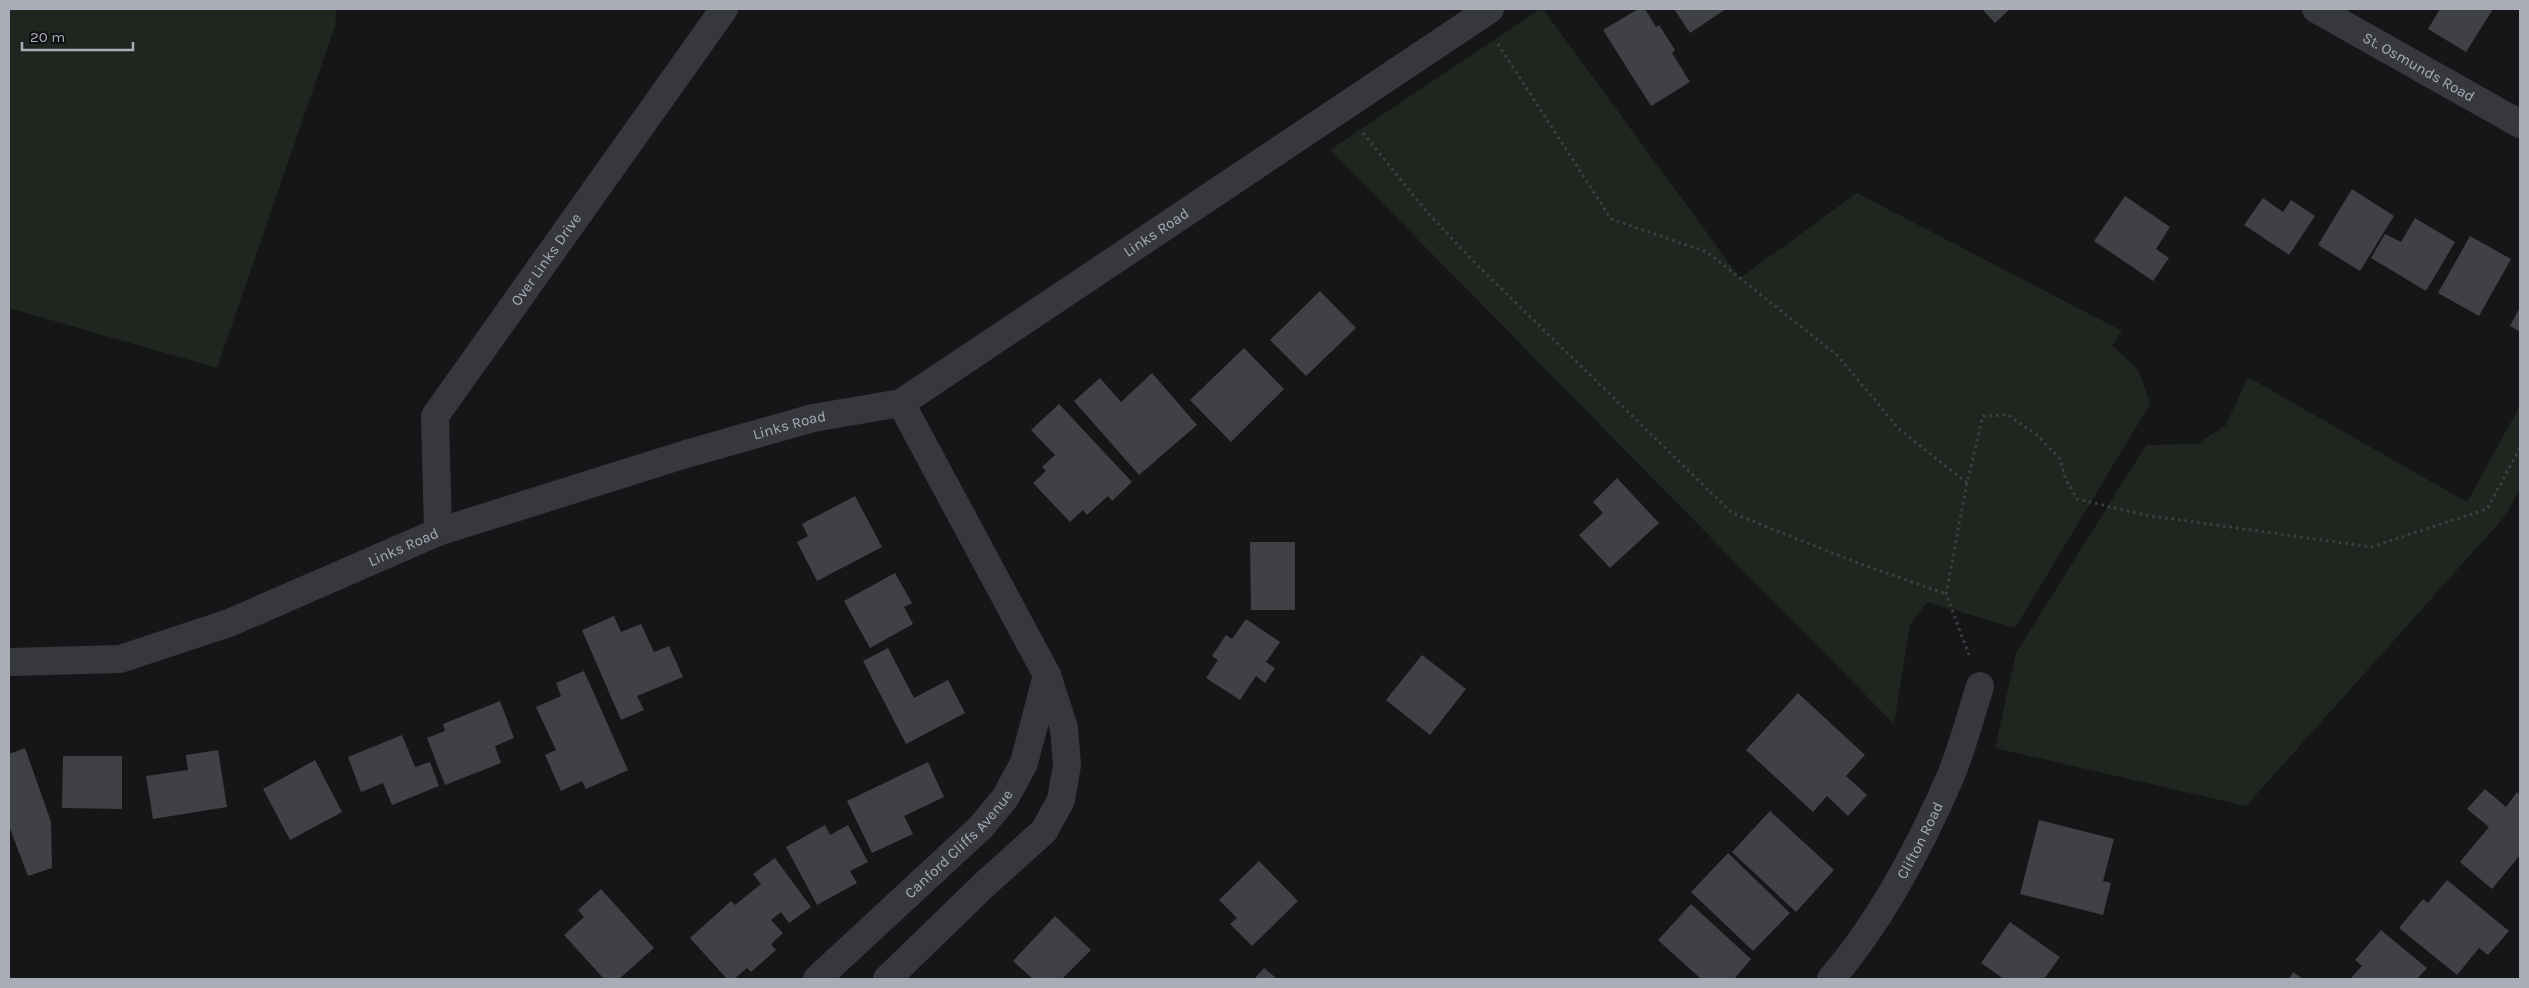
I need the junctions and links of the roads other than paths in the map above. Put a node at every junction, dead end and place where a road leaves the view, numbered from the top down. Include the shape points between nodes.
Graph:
1 (724, 9) edge
2 (2316, 9) edge
3 (1485, 13) edge
4 (2520, 124) edge
5 (900, 403) junction
6 (438, 532) junction
7 (9, 662) edge
8 (1047, 674) junction
9 (1980, 686) road end
10 (817, 979) edge
11 (887, 979) edge
12 (1831, 979) edge

1 - 6 street, Over Links Drive via 435,416
2 - 4 street, St. Osmunds Road
3 - 5 street, Links Road
5 - 6 street, Links Road via 813,418
5 - 8 street
6 - 7 street, Links Road via 229,624 120,659
8 - 10 street, Canford Cliffs Avenue via 1024,763 1005,798 981,827
8 - 11 street via 1064,728 1067,765 1061,800 1044,831
9 - 12 street, Clifton Road via 1952,772 1909,861 1856,950

